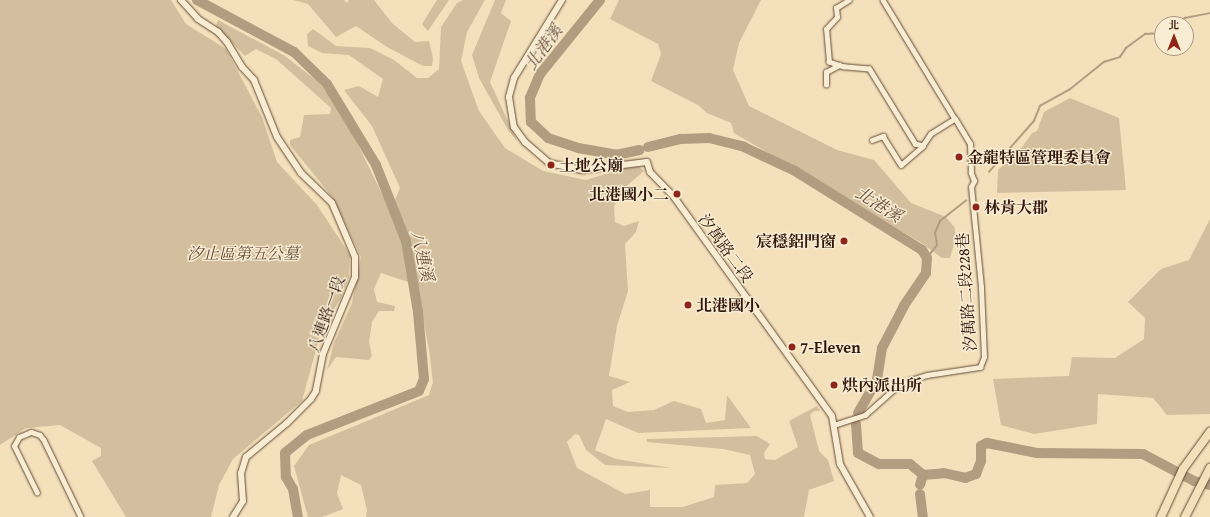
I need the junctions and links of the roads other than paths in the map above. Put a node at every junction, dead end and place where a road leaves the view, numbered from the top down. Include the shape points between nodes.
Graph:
1 (181, 0) edge
2 (562, 0) edge
3 (849, 0) edge
4 (883, 0) edge
5 (839, 65) junction
6 (826, 85) dead end
7 (955, 119) junction
8 (872, 140) dead end
9 (924, 146) junction
10 (834, 425) junction
11 (1210, 432) edge
12 (1210, 468) edge
13 (37, 493) dead end
14 (81, 517) edge
15 (233, 517) edge
16 (870, 517) edge
17 (1162, 517) edge
18 (1185, 517) edge

1 - 15 street, 八連路一段 via 198,19 228,42 242,68 254,80 277,137 301,173 332,203 355,257 355,278 323,354 316,391 312,399 287,423 246,457 241,473 243,501
2 - 10 street, 汐萬路二段 via 514,78 509,97 514,127 525,142 549,163 583,170 647,162 650,172 674,197 832,416
3 - 5 street via 836,8 837,17 826,29 829,62
4 - 7 street
5 - 6 street via 826,72
5 - 9 street via 869,69 915,144
7 - 9 street via 931,134
7 - 10 street, 汐萬路二段228巷 via 970,144 984,357 980,367 927,375 901,383 865,415
8 - 9 street via 883,136 901,164
10 - 16 street, 汐萬路二段 via 840,464
11 - 17 highway via 1183,470
12 - 18 highway
13 - 14 street via 14,446 19,437 31,432 40,435 44,440

